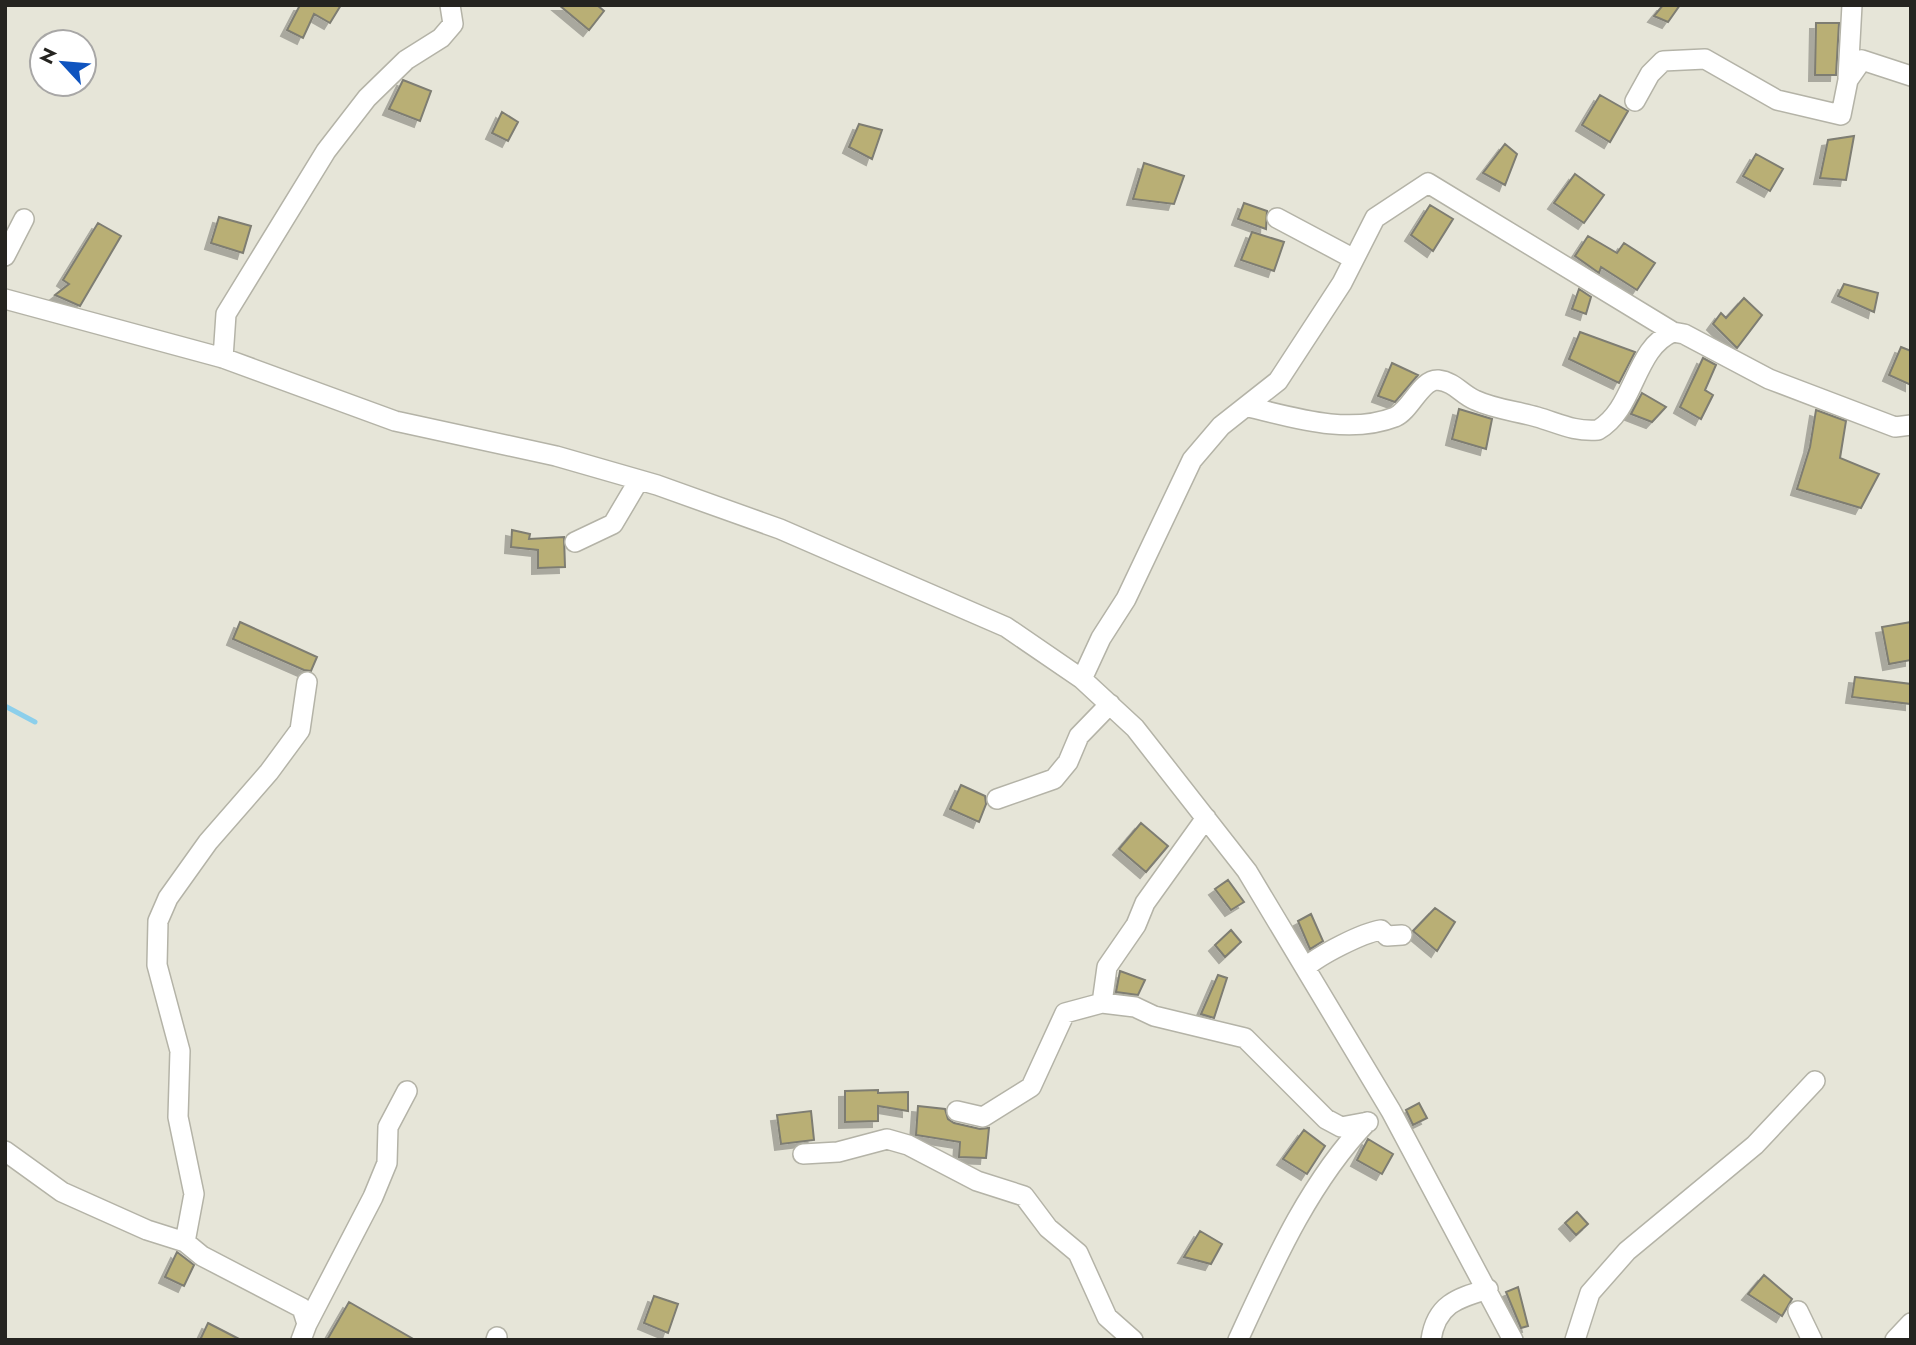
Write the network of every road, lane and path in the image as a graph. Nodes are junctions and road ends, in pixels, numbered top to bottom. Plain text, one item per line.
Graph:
1 (450, 5) edge
2 (1852, 5) edge
3 (1911, 76) edge
4 (1848, 80) junction
5 (1635, 101) dead end
6 (1277, 218) dead end
7 (24, 219) dead end
8 (5, 256) edge
9 (1354, 259) junction
10 (5, 299) edge
11 (1673, 332) junction
12 (223, 358) junction
13 (1249, 407) junction
14 (1911, 425) edge
15 (639, 480) junction
16 (575, 542) dead end
17 (1082, 679) junction
18 (307, 681) dead end
19 (1110, 704) junction
20 (997, 799) dead end
21 (1206, 818) junction
22 (1402, 935) dead end
23 (1306, 968) junction
24 (1102, 1003) junction
25 (1815, 1081) dead end
26 (407, 1091) dead end
27 (957, 1111) dead end
28 (1391, 1111) junction
29 (1368, 1122) junction
30 (5, 1151) edge
31 (803, 1154) dead end
32 (186, 1242) junction
33 (1488, 1289) junction
34 (1798, 1311) dead end
35 (1911, 1323) edge
36 (304, 1332) edge
37 (1133, 1340) edge
38 (1238, 1340) edge
39 (1431, 1340) edge
40 (1513, 1340) edge
41 (1575, 1340) edge
42 (1812, 1340) edge
43 (1895, 1340) edge

1 - 12 street
2 - 4 street
3 - 4 street
4 - 5 street
6 - 9 street
7 - 8 street
9 - 11 street
9 - 13 street
10 - 12 street
11 - 13 street
11 - 14 street
12 - 15 street
13 - 17 street
15 - 16 street
15 - 17 street
17 - 19 street
18 - 32 street
19 - 20 street
19 - 21 street
21 - 23 street
21 - 24 street
22 - 23 street
23 - 28 street
24 - 27 street
24 - 29 street
25 - 41 street
26 - 36 street
28 - 29 street
28 - 33 street
29 - 38 street
30 - 32 street
31 - 37 street
32 - 36 street
33 - 39 street
33 - 40 street
34 - 42 street
35 - 43 street

